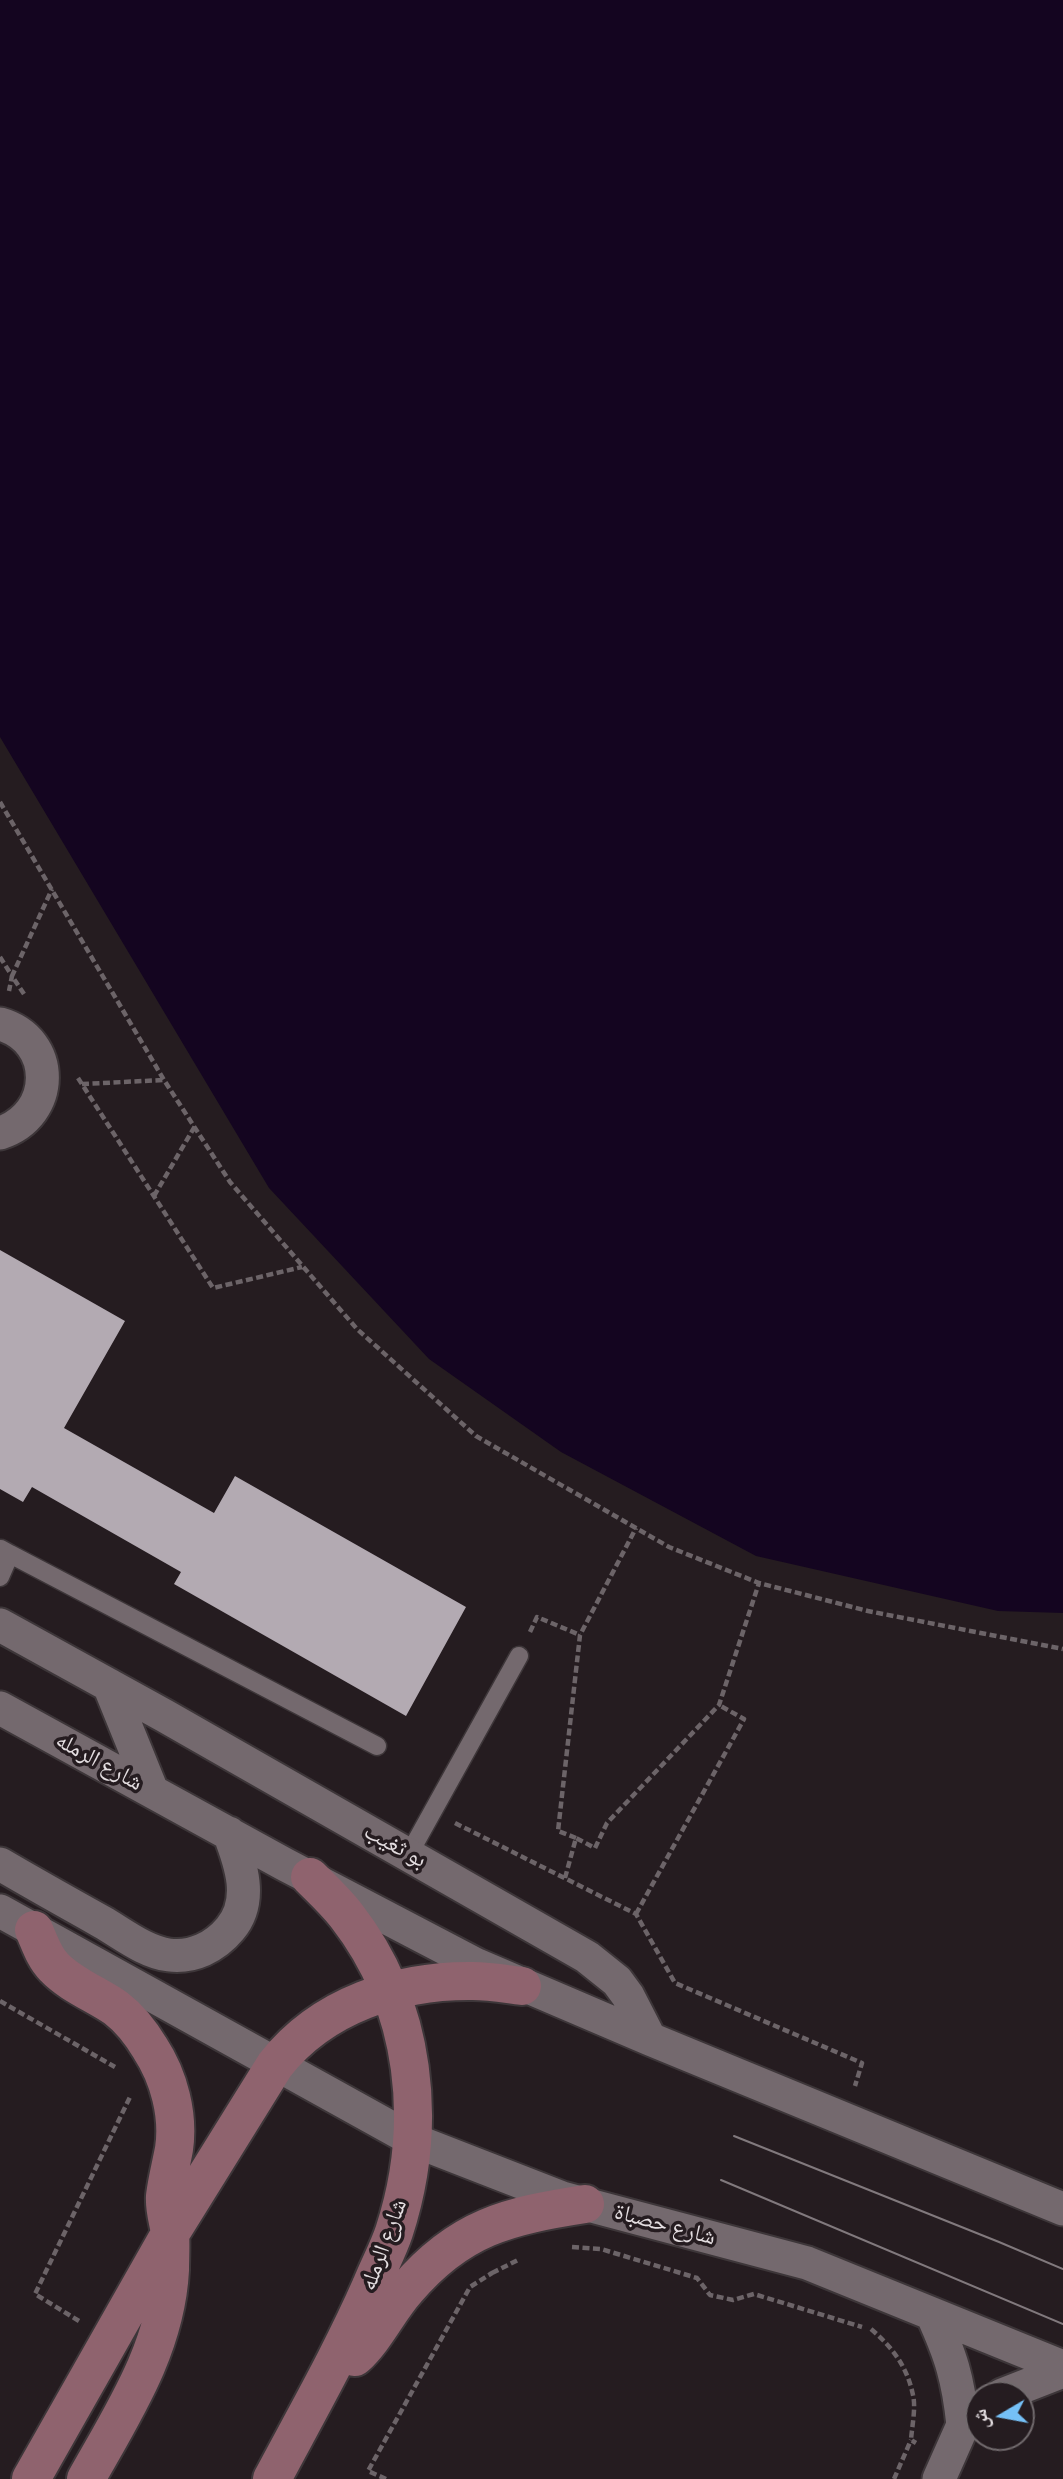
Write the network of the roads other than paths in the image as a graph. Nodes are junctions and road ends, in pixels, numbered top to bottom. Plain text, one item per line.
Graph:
1 (0, 1024) edge
2 (0, 1133) edge
3 (5, 1551) edge
4 (0, 1577) edge
5 (0, 1625) edge
6 (519, 1656) road end
7 (109, 1685) junction
8 (0, 1708) edge
9 (377, 1746) dead end
10 (152, 1791) junction
11 (229, 1833) junction
12 (409, 1854) junction
13 (0, 1864) edge
14 (310, 1877) junction
15 (0, 1911) edge
16 (34, 1930) junction
17 (522, 1986) junction
18 (390, 1992) junction
19 (650, 2039) junction
20 (275, 2065) junction
21 (414, 2140) junction
22 (585, 2204) junction
23 (1063, 2209) edge
24 (170, 2234) junction
25 (932, 2314) junction
26 (1063, 2369) edge
27 (1035, 2381) edge
28 (323, 2383) junction
29 (965, 2402) edge
30 (965, 2429) edge
31 (944, 2469) edge
32 (31, 2479) edge
33 (86, 2479) edge
34 (272, 2479) edge

1 - 2 street
3 - 4 lane
3 - 9 lane
5 - 7 street, بو ثغيب
6 - 12 lane
7 - 10 street
7 - 12 street, بو ثغيب
8 - 10 street, شارع الرمله
10 - 11 street, شارع الرمله
11 - 13 street
11 - 14 street, شارع الرمله
12 - 19 street, بو ثغيب
14 - 17 street, شارع الرمله
14 - 18 main road, شارع الرمله
15 - 16 street
16 - 20 street
16 - 24 main road
17 - 18 main road
17 - 19 street
18 - 20 main road
18 - 21 main road, شارع الرمله
19 - 23 street
20 - 21 street, شارع حصباة
20 - 24 main road
21 - 22 street, شارع حصباة
21 - 28 main road, شارع الرمله
22 - 25 street, شارع حصباة
22 - 28 main road
24 - 32 main road
24 - 33 main road
25 - 26 street, شارع حصباة
25 - 29 street
26 - 27 street
28 - 34 main road, شارع الرمله
30 - 31 street

